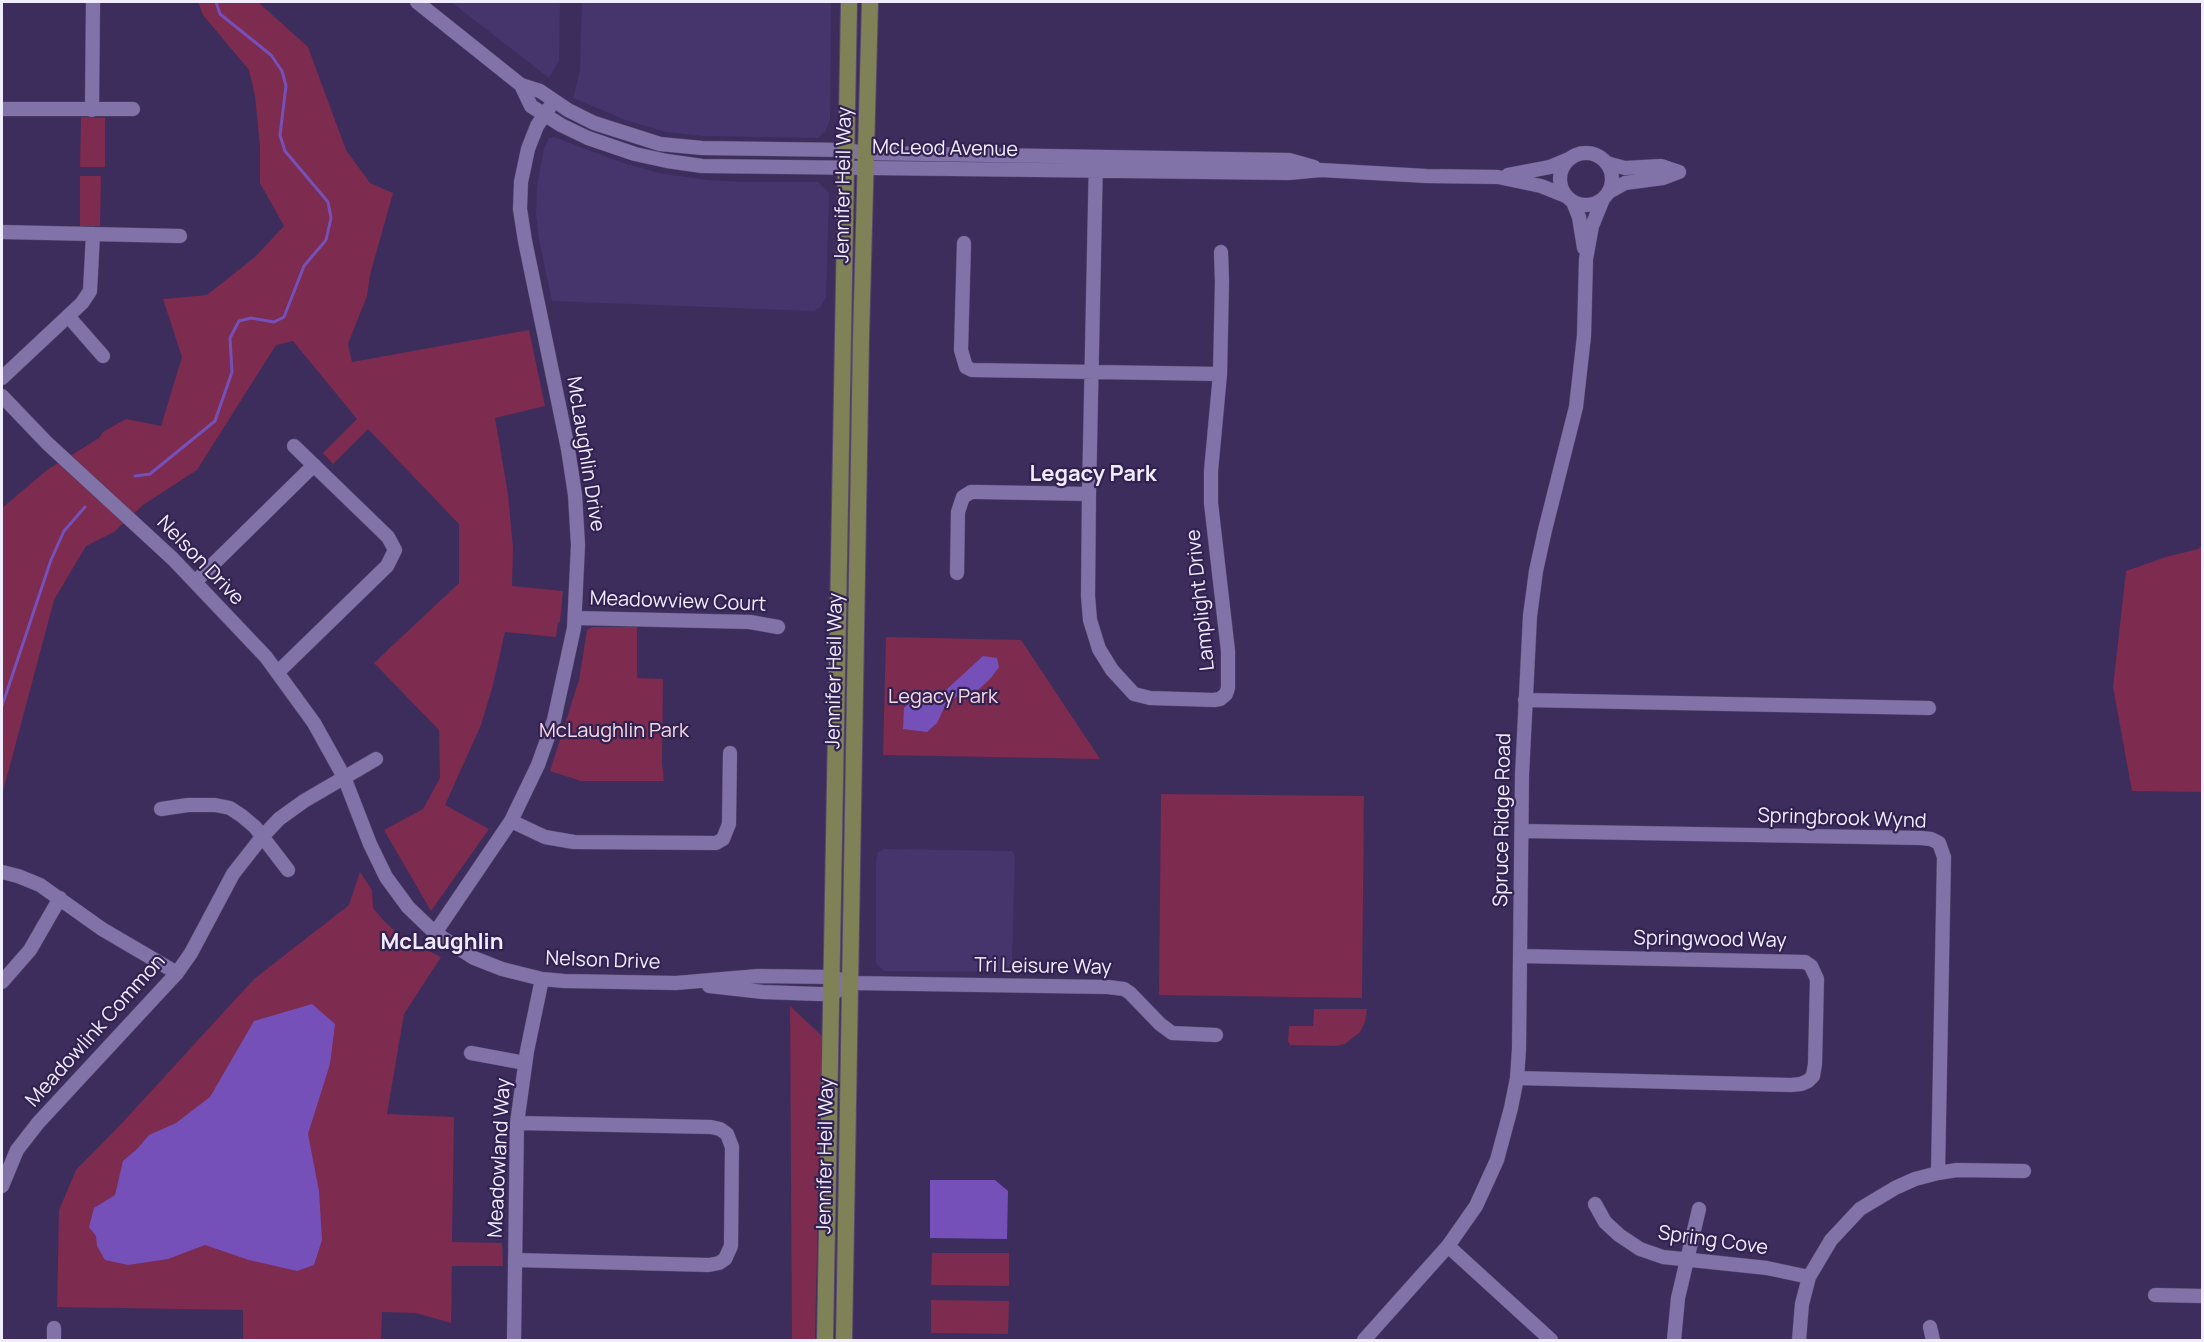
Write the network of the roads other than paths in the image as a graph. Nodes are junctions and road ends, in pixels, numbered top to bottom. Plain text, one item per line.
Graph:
1 (93, 2) edge
2 (417, 2) edge
3 (849, 2) edge
4 (870, 2) edge
5 (521, 85) junction
6 (553, 101) junction
7 (2, 109) edge
8 (133, 109) dead end
9 (92, 110) junction
10 (544, 114) junction
11 (846, 150) junction
12 (1569, 159) junction
13 (865, 160) junction
14 (1606, 163) junction
15 (1096, 164) junction
16 (846, 169) junction
17 (1498, 177) junction
18 (1606, 196) junction
19 (1569, 199) junction
20 (2, 232) edge
21 (93, 234) junction
22 (180, 236) dead end
23 (964, 243) dead end
24 (1221, 252) dead end
25 (1586, 259) junction
26 (68, 316) junction
27 (103, 356) dead end
28 (1091, 373) junction
29 (1220, 374) junction
30 (2, 378) edge
31 (2, 396) edge
32 (294, 446) dead end
33 (314, 465) junction
34 (1089, 494) junction
35 (957, 573) dead end
36 (195, 582) junction
37 (576, 618) junction
38 (778, 627) dead end
39 (278, 672) junction
40 (1525, 700) junction
41 (1929, 708) dead end
42 (730, 753) dead end
43 (376, 759) dead end
44 (344, 777) junction
45 (161, 809) dead end
46 (511, 821) junction
47 (1521, 831) junction
48 (262, 837) junction
49 (288, 870) dead end
50 (2, 873) edge
51 (60, 898) junction
52 (435, 933) junction
53 (1520, 956) junction
54 (177, 973) junction
55 (832, 977) junction
56 (542, 979) junction
57 (2, 982) edge
58 (676, 983) junction
59 (851, 983) junction
60 (832, 994) junction
61 (1216, 1035) dead end
62 (471, 1053) dead end
63 (525, 1064) junction
64 (1517, 1078) junction
65 (518, 1123) junction
66 (2024, 1171) dead end
67 (1938, 1173) junction
68 (2, 1186) edge
69 (1595, 1204) dead end
70 (1699, 1209) dead end
71 (1448, 1246) junction
72 (515, 1260) junction
73 (1686, 1261) junction
74 (1809, 1277) junction
75 (2155, 1295) dead end
76 (2202, 1296) edge
77 (1930, 1327) dead end
78 (1367, 1340) edge
79 (514, 1341) edge
80 (825, 1341) edge
81 (844, 1341) edge
82 (1551, 1341) edge
83 (1674, 1341) edge
84 (1799, 1341) edge
85 (1933, 1341) edge

1 - 9 street
2 - 5 street, McLeod Avenue
3 - 11 main road, Jennifer Heil Way
4 - 13 main road, Jennifer Heil Way
5 - 6 street, McLeod Avenue
5 - 10 street, McLeod Avenue
6 - 10 street, McLaughlin Drive
6 - 11 street, McLeod Avenue
7 - 9 street
8 - 9 street
10 - 16 street, McLeod Avenue
10 - 37 street, McLaughlin Drive
11 - 13 street, McLeod Avenue
11 - 16 main road, Jennifer Heil Way
12 - 14 street
12 - 17 street, McLeod Avenue
12 - 19 street
13 - 15 street, McLeod Avenue
13 - 16 street, McLeod Avenue
13 - 59 main road, Jennifer Heil Way
14 - 18 street
14 - 18 street
15 - 17 street, McLeod Avenue
15 - 28 street, Lamplight Drive
16 - 55 main road, Jennifer Heil Way
17 - 19 street, McLeod Avenue
18 - 19 street
18 - 25 street, Spruce Ridge Road
19 - 25 street, Spruce Ridge Road
20 - 21 street
21 - 22 street
21 - 26 street
23 - 28 street
24 - 29 street, Lamplight Drive
25 - 40 street, Spruce Ridge Road
26 - 27 street
26 - 30 street
28 - 29 street
28 - 34 street, Lamplight Drive
29 - 34 street, Lamplight Drive
31 - 36 street, Nelson Drive
32 - 33 street
33 - 36 street
33 - 39 street
34 - 35 street
36 - 39 street, Nelson Drive
37 - 38 street, Meadowview Court
37 - 46 street, McLaughlin Drive
39 - 44 street, Nelson Drive
40 - 41 street
40 - 47 street, Spruce Ridge Road
42 - 46 street
43 - 44 street
44 - 48 street, Meadowlink Common
44 - 52 street, Nelson Drive
45 - 48 street
46 - 52 street, McLaughlin Drive
47 - 53 street, Spruce Ridge Road
47 - 67 street, Springbrook Wynd
48 - 49 street
48 - 54 street, Meadowlink Common
50 - 51 street
51 - 54 street
51 - 57 street
52 - 56 street, Nelson Drive
53 - 64 street, Spruce Ridge Road
53 - 64 street, Springwood Way
54 - 68 street, Meadowlink Common
55 - 58 street, Nelson Drive
55 - 59 street, Nelson Drive
55 - 60 main road, Jennifer Heil Way
56 - 58 street, Nelson Drive
56 - 63 street, Meadowland Way
58 - 60 street, Nelson Drive
59 - 60 street
59 - 61 street, Tri Leisure Way
59 - 81 main road, Jennifer Heil Way
60 - 80 main road, Jennifer Heil Way
62 - 63 street
63 - 65 street, Meadowland Way
64 - 71 street, Spruce Ridge Road
65 - 72 street, Meadowland Way
65 - 72 street
66 - 67 street
67 - 74 street
69 - 73 street, Spring Cove
70 - 73 street
71 - 78 street, Spruce Ridge Road
71 - 82 street
72 - 79 street, Meadowland Way
73 - 74 street, Spring Cove
73 - 83 street
74 - 84 street
75 - 76 street
77 - 85 street

